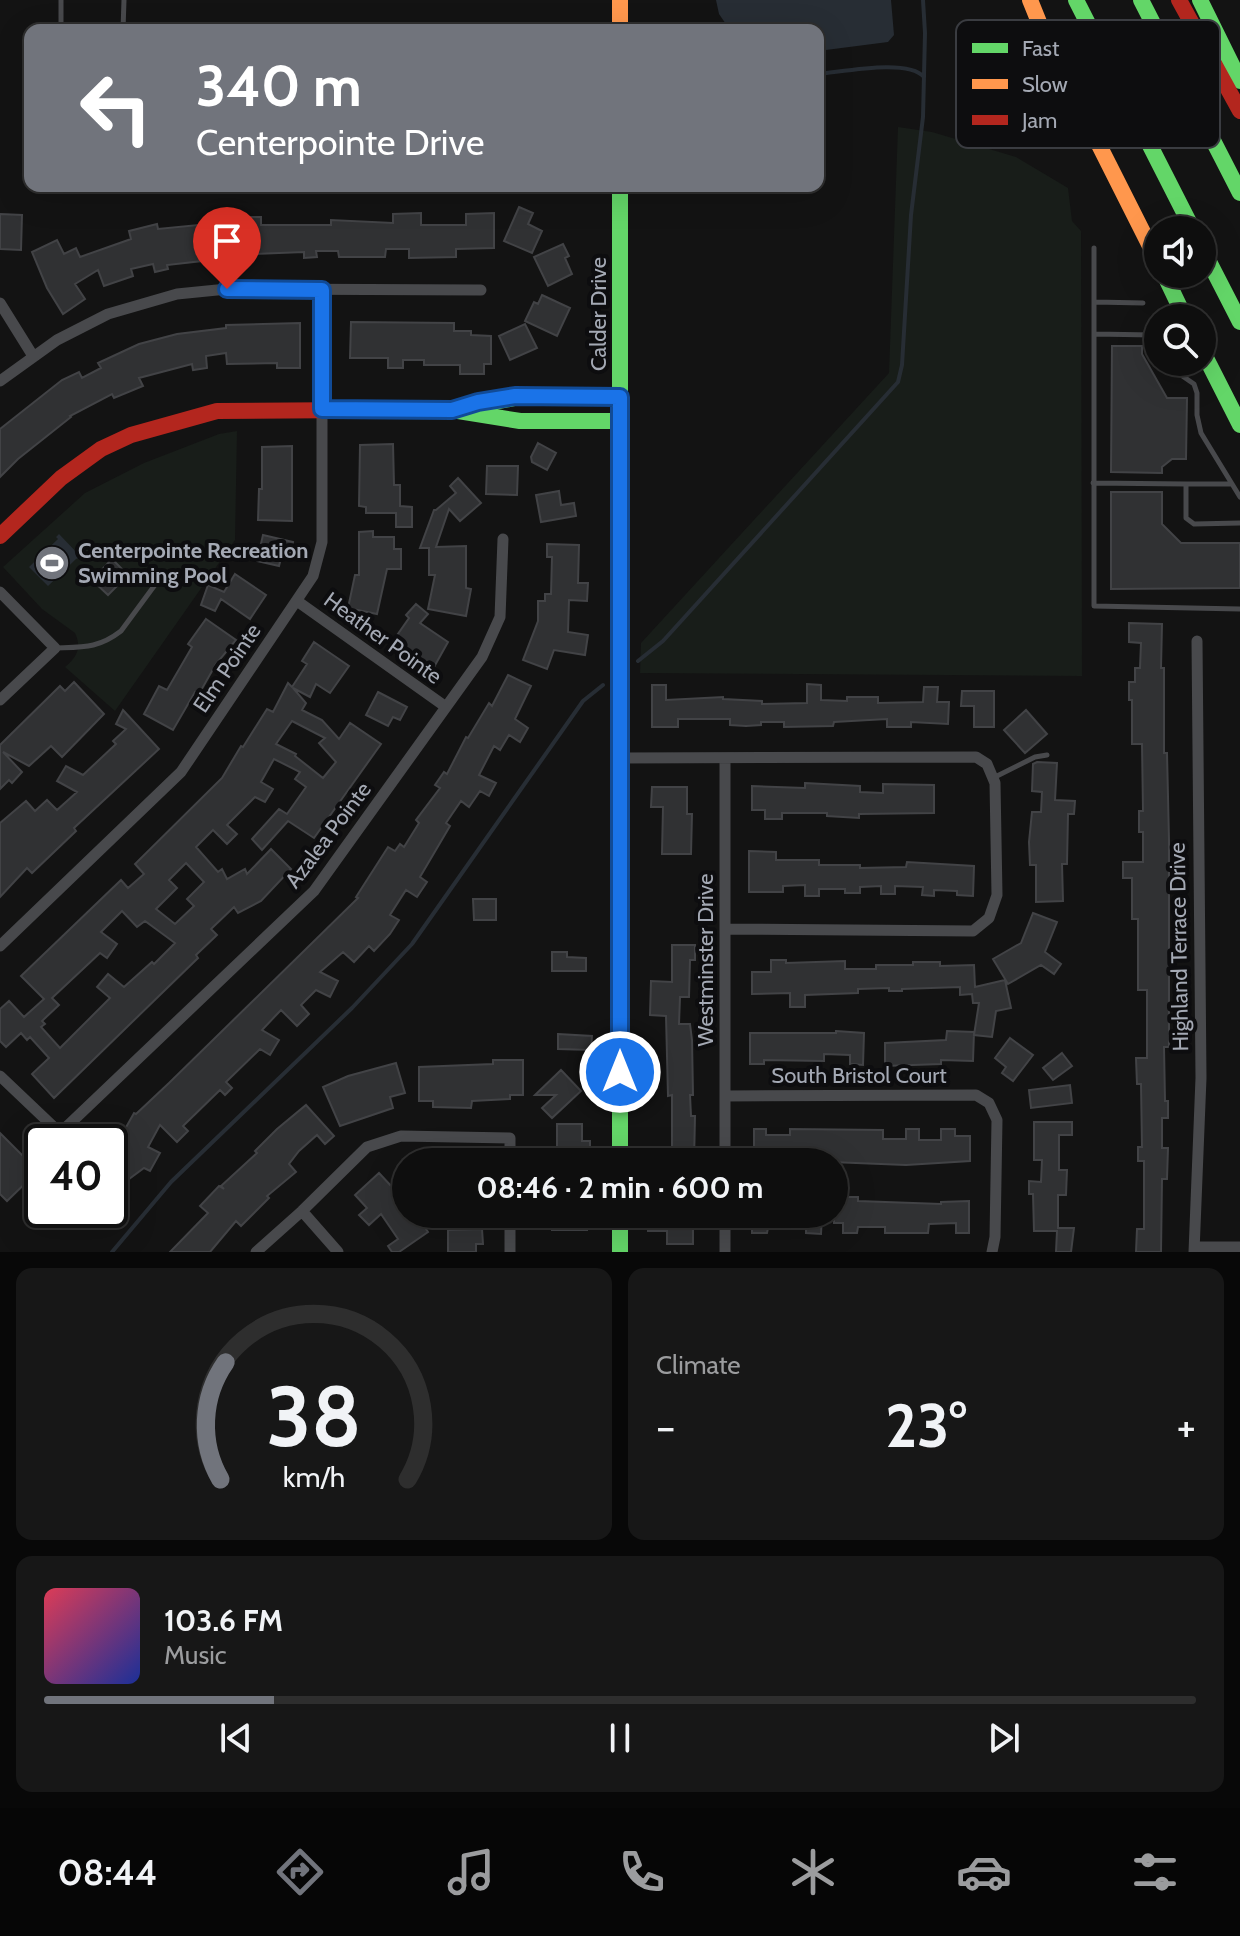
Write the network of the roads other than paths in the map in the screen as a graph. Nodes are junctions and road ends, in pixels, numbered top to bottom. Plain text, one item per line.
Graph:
1 (61, 0) edge
2 (124, 0) edge
3 (620, 0) edge
4 (1030, 0) edge
5 (1076, 0) edge
6 (1141, 0) edge
7 (1179, 0) edge
8 (1200, 0) edge
9 (1038, 20) edge
10 (1086, 20) edge
11 (1151, 20) edge
12 (1190, 20) edge
13 (1210, 20) edge
14 (61, 24) edge
15 (123, 24) edge
16 (620, 24) edge
17 (1220, 40) edge
18 (1220, 75) edge
19 (1240, 81) edge
20 (1240, 111) edge
21 (1101, 148) edge
22 (1151, 148) edge
23 (1217, 148) edge
24 (620, 192) edge
25 (1240, 193) edge
26 (1186, 216) edge
27 (1144, 234) edge
28 (1094, 248) dead end
29 (1216, 275) edge
30 (322, 290) junction
31 (481, 290) dead end
32 (1095, 302) junction
33 (0, 303) edge
34 (1143, 303) dead end
35 (1240, 322) edge
36 (1095, 334) junction
37 (1144, 334) edge
38 (33, 356) junction
39 (1182, 376) edge
40 (1215, 376) edge
41 (0, 381) edge
42 (620, 397) junction
43 (322, 409) junction
44 (452, 410) junction
45 (620, 421) junction
46 (1240, 425) edge
47 (1093, 483) junction
48 (1186, 484) junction
49 (1231, 484) junction
50 (1240, 497) edge
51 (1240, 523) edge
52 (0, 536) edge
53 (503, 539) dead end
54 (163, 574) dead end
55 (0, 592) edge
56 (297, 601) junction
57 (1240, 609) edge
58 (1197, 641) dead end
59 (55, 648) junction
60 (0, 700) edge
61 (446, 707) junction
62 (1047, 755) dead end
63 (620, 758) junction
64 (725, 758) junction
65 (994, 780) junction
66 (725, 929) junction
67 (0, 946) edge
68 (0, 1076) edge
69 (725, 1096) junction
70 (510, 1148) edge
71 (620, 1148) edge
72 (725, 1148) edge
73 (302, 1211) junction
74 (510, 1228) edge
75 (620, 1228) edge
76 (725, 1228) edge
77 (1240, 1247) edge
78 (1194, 1250) edge
79 (256, 1252) edge
80 (338, 1252) edge
81 (510, 1252) edge
82 (620, 1252) edge
83 (725, 1252) edge
84 (992, 1252) edge

1 - 14 lane
2 - 15 lane
3 - 16 main road
4 - 9 main road
5 - 10 main road
6 - 11 main road
7 - 12 main road
8 - 13 main road
17 - 19 main road
18 - 20 main road
21 - 27 main road
22 - 26 main road
23 - 25 main road
24 - 42 main road, Calder Drive
28 - 32 lane
29 - 35 main road
30 - 31 street
30 - 38 street
30 - 43 street, Elm Pointe
32 - 34 lane
32 - 36 lane
33 - 38 street
36 - 37 lane
36 - 47 lane
38 - 41 street
39 - 49 lane
40 - 46 main road
42 - 44 main road
42 - 45 main road, Calder Drive
43 - 44 main road
43 - 52 main road
43 - 56 street, Elm Pointe
44 - 45 main road
45 - 63 main road, Calder Drive
47 - 48 lane
47 - 57 lane
48 - 49 lane
48 - 51 lane
49 - 50 lane
53 - 61 street, Azalea Pointe
54 - 59 lane
55 - 59 street
56 - 61 street, Heather Pointe
56 - 67 street, Elm Pointe
58 - 78 street, Highland Terrace Drive
59 - 60 street
61 - 68 street, Azalea Pointe
62 - 65 lane
63 - 64 street
63 - 71 main road, Calder Drive
64 - 65 street
64 - 66 street, Westminster Drive
65 - 66 street
66 - 69 street, Westminster Drive
69 - 72 street, Westminster Drive
69 - 84 street, South Bristol Court
70 - 73 street
73 - 79 street
73 - 80 street
74 - 81 street
75 - 82 main road
76 - 83 street
77 - 78 street

